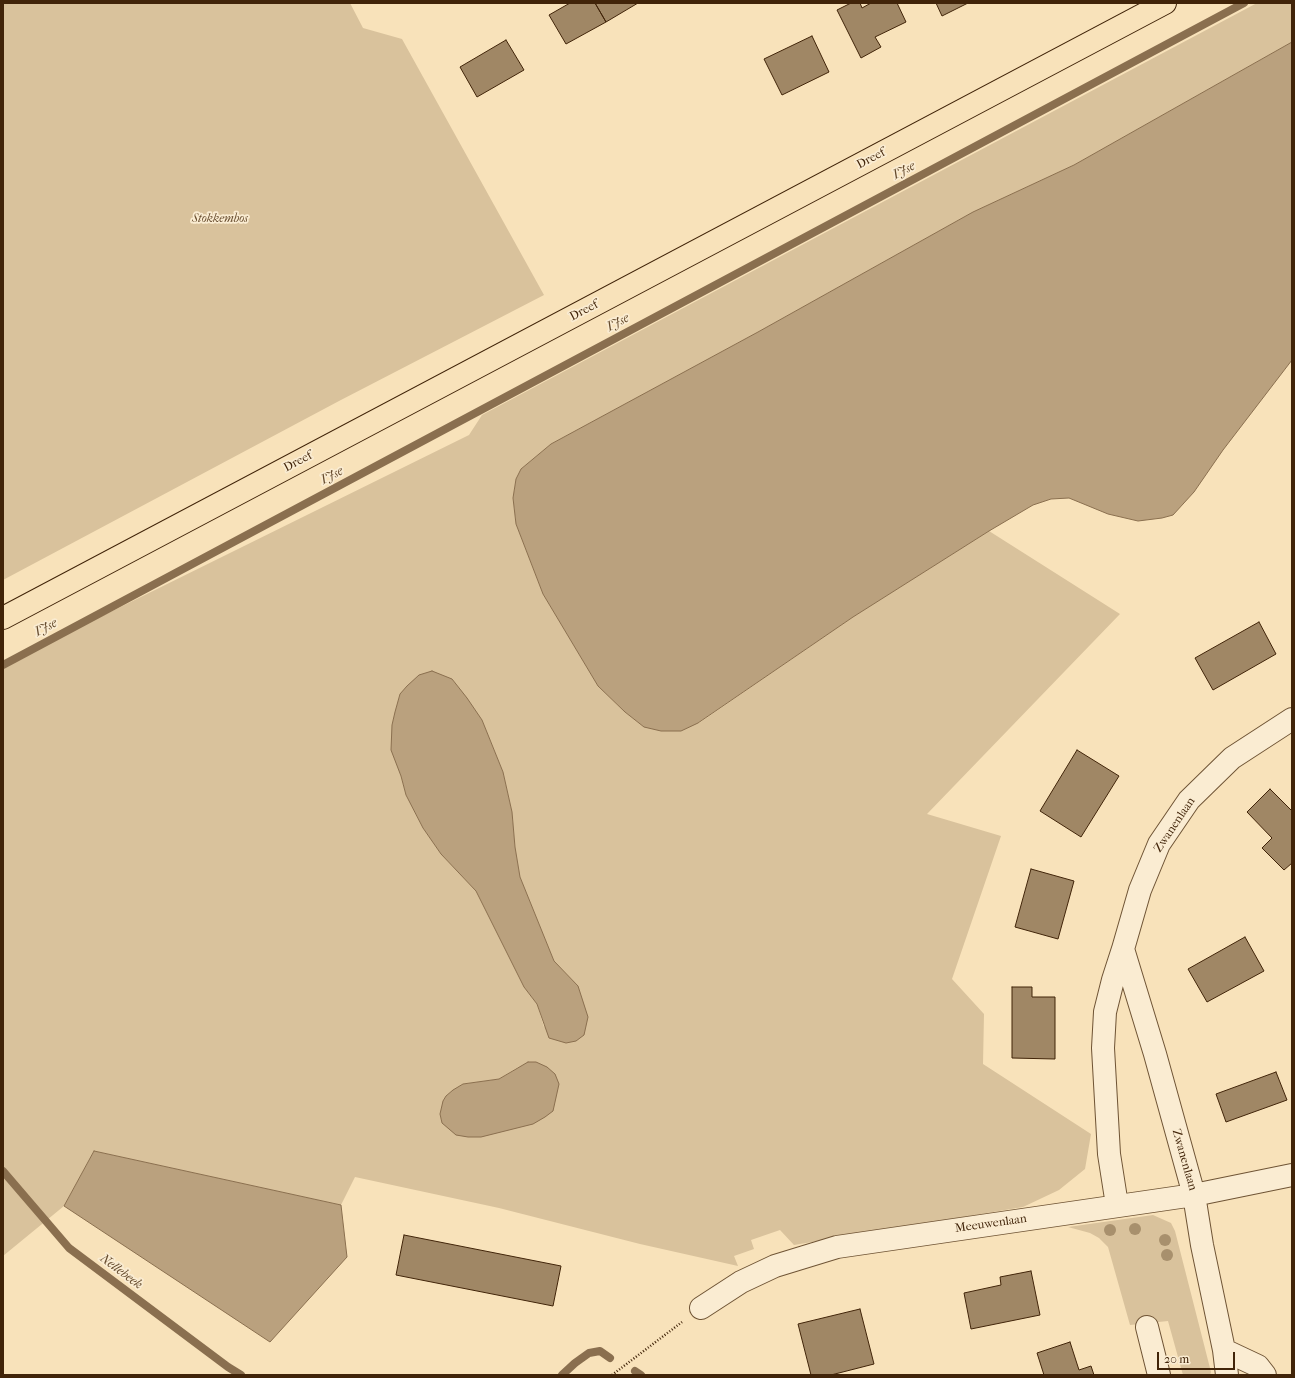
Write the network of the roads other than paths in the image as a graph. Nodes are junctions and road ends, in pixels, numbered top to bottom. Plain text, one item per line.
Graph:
1 (1165, 3) edge
2 (3, 618) edge
3 (1292, 719) edge
4 (1123, 950) junction
5 (1292, 1175) edge
6 (1194, 1195) junction
7 (1117, 1205) junction
8 (701, 1308) road end
9 (1147, 1327) dead end
10 (1224, 1350) junction
11 (1159, 1375) edge
12 (1227, 1375) edge
13 (1265, 1375) edge

1 - 2 main road, Dreef
3 - 4 street, Zwanenlaan
4 - 6 street, Zwanenlaan
4 - 7 street, Zwanenlaan
5 - 6 street, Meeuwenlaan
6 - 7 street, Meeuwenlaan
6 - 10 street, Zwanenlaan
7 - 8 street, Meeuwenlaan
9 - 11 street
10 - 12 street, Zwanenlaan
10 - 13 street

